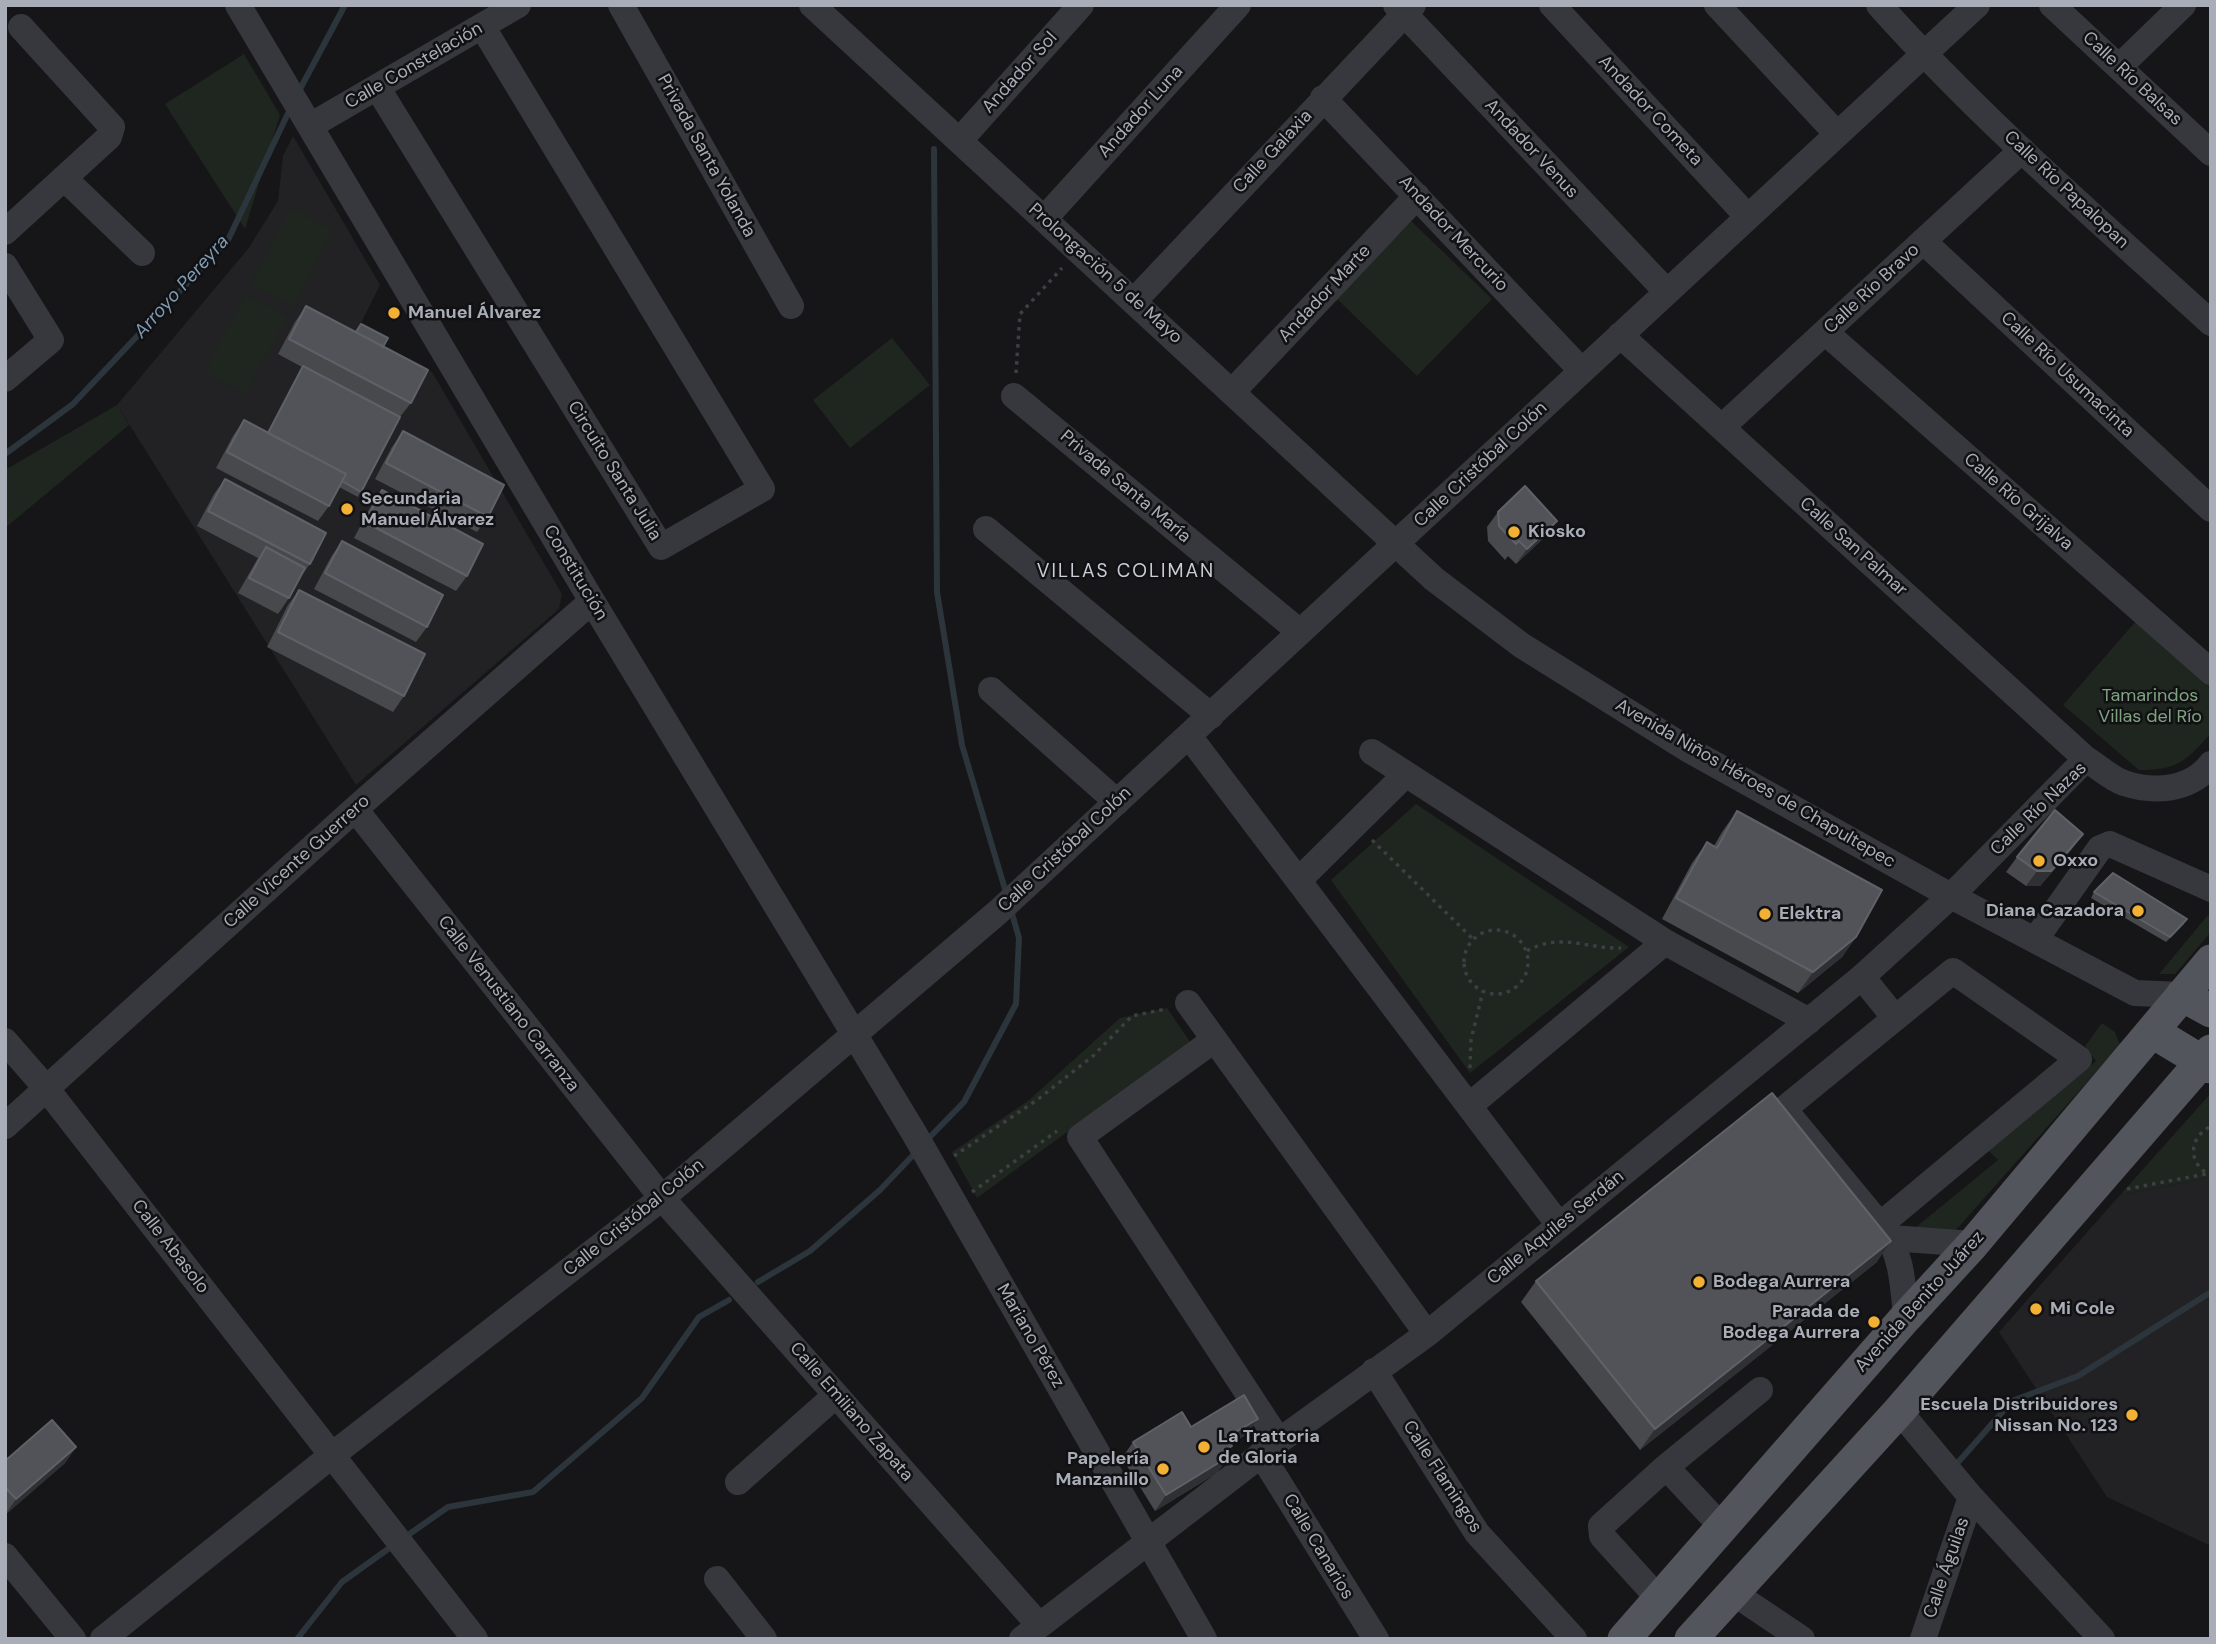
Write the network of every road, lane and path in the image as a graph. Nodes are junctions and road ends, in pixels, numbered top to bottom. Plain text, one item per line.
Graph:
1 (238, 5) edge
2 (518, 5) edge
3 (621, 5) edge
4 (813, 5) edge
5 (1081, 5) edge
6 (1238, 5) edge
7 (1552, 5) edge
8 (1717, 5) edge
9 (1879, 5) edge
10 (1977, 5) edge
11 (2052, 5) edge
12 (2183, 5) edge
13 (1404, 8) edge
14 (482, 26) junction
15 (21, 27) dead end
16 (1923, 54) junction
17 (2119, 67) junction
18 (377, 87) junction
19 (1323, 97) junction
20 (306, 118) junction
21 (1838, 134) junction
22 (960, 141) junction
23 (2022, 150) junction
24 (2211, 153) edge
25 (64, 177) junction
26 (1417, 196) junction
27 (1748, 217) junction
28 (1044, 219) junction
29 (5, 232) edge
30 (1923, 241) junction
31 (1079, 250) junction
32 (142, 253) dead end
33 (5, 266) edge
34 (1667, 292) junction
35 (1135, 300) junction
36 (791, 306) dead end
37 (2211, 323) edge
38 (1825, 332) junction
39 (1620, 335) junction
40 (1582, 371) junction
41 (5, 379) edge
42 (1233, 391) junction
43 (1014, 396) joint
44 (1722, 428) junction
45 (2211, 509) edge
46 (986, 529) dead end
47 (1396, 544) junction
48 (592, 601) junction
49 (1300, 632) junction
50 (2211, 672) edge
51 (991, 690) dead end
52 (1210, 716) junction
53 (1189, 736) junction
54 (1372, 752) dead end
55 (2086, 759) junction
56 (2211, 764) edge
57 (1406, 774) junction
58 (1117, 802) junction
59 (355, 809) junction
60 (1356, 823) junction
61 (1298, 880) junction
62 (2211, 889) edge
63 (1951, 896) junction
64 (1473, 939) junction
65 (2035, 940) junction
66 (1665, 942) junction
67 (1526, 952) junction
68 (2211, 961) edge
69 (1862, 977) junction
70 (1483, 991) junction
71 (2135, 993) junction
72 (2182, 995) junction
73 (1188, 1003) joint
74 (2211, 1011) edge
75 (1895, 1018) junction
76 (1809, 1021) junction
77 (2153, 1032) junction
78 (852, 1034) junction
79 (1214, 1040) junction
80 (5, 1041) edge
81 (2208, 1060) edge
82 (46, 1088) junction
83 (1469, 1106) junction
84 (5, 1126) edge
85 (2211, 1126) edge
86 (1080, 1137) junction
87 (932, 1167) junction
88 (2209, 1173) edge
89 (2114, 1192) dead end
90 (662, 1198) junction
91 (954, 1205) junction
92 (1559, 1225) junction
93 (1885, 1232) junction
94 (1973, 1244) junction
95 (1906, 1317) junction
96 (1427, 1334) junction
97 (1374, 1371) junction
98 (1760, 1390) dead end
99 (835, 1395) junction
100 (1899, 1411) junction
101 (1270, 1447) junction
102 (331, 1456) junction
103 (1666, 1467) junction
104 (738, 1482) dead end
105 (1971, 1497) junction
106 (1722, 1527) junction
107 (1149, 1544) junction
108 (5, 1556) edge
109 (718, 1579) dead end
110 (1732, 1591) junction
111 (1659, 1599) junction
112 (1031, 1632) edge
113 (2089, 1634) edge
114 (73, 1639) edge
115 (103, 1639) edge
116 (475, 1639) edge
117 (764, 1639) edge
118 (1204, 1639) edge
119 (1376, 1639) edge
120 (1574, 1639) edge
121 (1624, 1639) edge
122 (1691, 1639) edge
123 (1802, 1639) edge
124 (1923, 1639) edge

1 - 20 street, Constitución
2 - 14 street, Calle Constelación
3 - 36 street, Privada Santa Yolanda
4 - 22 street, Prolongación 5 de Mayo
5 - 22 street, Andador Sol
6 - 28 street, Andador Luna
7 - 27 street, Andador Cometa
8 - 21 street
9 - 16 street, Calle Río Papalopan
10 - 16 street, Calle Cristóbal Colón
11 - 17 street, Calle Río Balsas
12 - 17 street
13 - 19 street, Calle Galaxia
13 - 34 street, Andador Venus
14 - 18 street, Calle Constelación
14 - 18 street, Circuito Santa Julia
15 - 25 street
16 - 21 street, Calle Cristóbal Colón
16 - 23 street, Calle Río Papalopan
17 - 24 street, Calle Río Balsas
18 - 20 street, Calle Constelación
19 - 26 street, Andador Mercurio
19 - 35 street, Calle Galaxia
20 - 48 street, Constitución
21 - 27 street, Calle Cristóbal Colón
22 - 28 street, Prolongación 5 de Mayo
23 - 30 street, Calle Río Bravo
23 - 37 street, Calle Río Papalopan
25 - 29 street
25 - 32 street
26 - 40 street, Andador Mercurio
26 - 42 street, Andador Marte
27 - 34 street, Calle Cristóbal Colón
28 - 31 street, Prolongación 5 de Mayo
30 - 38 street, Calle Río Bravo
30 - 45 street, Calle Río Usumacinta
31 - 35 street, Prolongación 5 de Mayo
31 - 43 path
33 - 41 street
34 - 39 street, Calle Cristóbal Colón
35 - 42 street, Prolongación 5 de Mayo
38 - 44 street, Calle Río Bravo
38 - 50 street, Calle Río Grijalva
39 - 40 street, Calle Cristóbal Colón
39 - 44 street, Calle San Palmar
40 - 47 street, Calle Cristóbal Colón
42 - 47 street, Prolongación 5 de Mayo
43 - 49 street, Privada Santa María
44 - 55 street, Calle San Palmar
46 - 52 street
47 - 49 street, Calle Cristóbal Colón
47 - 63 street, Avenida Niños Héroes de Chapultepec
48 - 59 street, Calle Vicente Guerrero
48 - 78 street, Constitución
49 - 52 street, Calle Cristóbal Colón
51 - 58 street
52 - 53 street, Calle Cristóbal Colón
53 - 58 street, Calle Cristóbal Colón
53 - 61 street
54 - 57 street
55 - 56 street, Calle Río Nazas
55 - 63 street, Calle Río Nazas
57 - 60 street
57 - 66 street
58 - 78 street, Calle Cristóbal Colón
59 - 82 street, Calle Vicente Guerrero
59 - 90 street, Calle Venustiano Carranza
60 - 61 street
60 - 64 path
61 - 83 street
62 - 65 street
63 - 65 street, Avenida Niños Héroes de Chapultepec
63 - 69 street, Calle Aquiles Serdán
64 - 67 path
64 - 70 path
65 - 71 street, Avenida Niños Héroes de Chapultepec
66 - 67 path
66 - 76 street
66 - 83 street
67 - 70 path
68 - 72 main road, Avenida Benito Juárez
69 - 75 street
69 - 76 street, Calle Aquiles Serdán
70 - 83 path
71 - 72 street, Avenida Niños Héroes de Chapultepec
71 - 77 street
72 - 74 main road, Avenida Niños Héroes de Chapultepec
72 - 77 main road, Avenida Benito Juárez
73 - 79 street
73 - 87 path
75 - 93 street
75 - 93 street
76 - 92 street, Calle Aquiles Serdán
77 - 81 main road
77 - 94 main road, Avenida Benito Juárez
78 - 87 street, Mariano Pérez
78 - 90 street, Calle Cristóbal Colón
79 - 86 street
79 - 96 street
80 - 82 street, Calle Abasolo
81 - 100 main road
82 - 84 street, Calle Vicente Guerrero
82 - 102 street, Calle Abasolo
83 - 92 street
85 - 88 path
86 - 91 path
86 - 101 street, Calle Canarios
87 - 91 street, Mariano Pérez
88 - 89 path
90 - 99 street, Calle Emiliano Zapata
90 - 102 street, Calle Cristóbal Colón
91 - 107 street, Mariano Pérez
92 - 96 street, Calle Aquiles Serdán
93 - 94 street
93 - 95 street
94 - 95 main road, Avenida Benito Juárez
95 - 106 main road, Avenida Benito Juárez
96 - 97 street, Calle Aquiles Serdán
97 - 101 street, Calle Aquiles Serdán
97 - 120 street, Calle Flamingos
98 - 103 street
99 - 104 street
99 - 112 street, Calle Emiliano Zapata
100 - 105 street
100 - 110 main road
101 - 107 street, Calle Aquiles Serdán
101 - 119 street, Calle Canarios
102 - 115 street, Calle Cristóbal Colón
102 - 116 street, Calle Abasolo
103 - 106 street
103 - 111 street
105 - 113 street
105 - 124 street, Calle Águilas
106 - 111 main road, Avenida Benito Juárez
107 - 112 street, Calle Aquiles Serdán
107 - 118 street, Mariano Pérez
108 - 114 street
109 - 117 street
110 - 122 main road
110 - 123 street
111 - 121 main road, Avenida Benito Juárez

